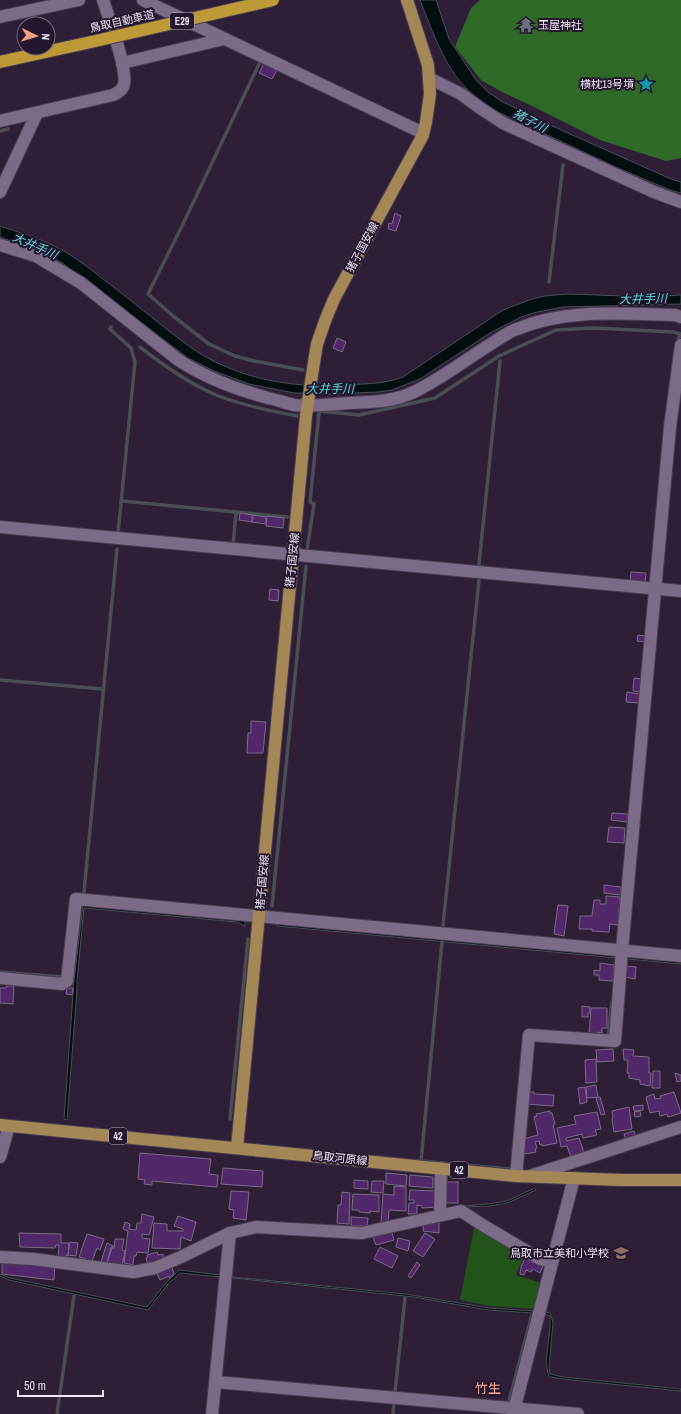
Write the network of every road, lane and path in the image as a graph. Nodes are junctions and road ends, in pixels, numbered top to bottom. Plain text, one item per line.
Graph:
1 (79, 0) edge
2 (103, 0) edge
3 (143, 0) edge
4 (238, 0) edge
5 (273, 0) edge
6 (407, 0) edge
7 (0, 17) edge
8 (89, 38) junction
9 (224, 39) junction
10 (56, 43) edge
11 (16, 51) edge
12 (0, 54) edge
13 (0, 62) edge
14 (122, 63) junction
15 (429, 78) junction
16 (37, 113) junction
17 (0, 121) edge
18 (423, 133) junction
19 (0, 192) edge
20 (681, 202) edge
21 (0, 245) edge
22 (681, 317) edge
23 (681, 345) edge
24 (308, 403) junction
25 (0, 527) edge
26 (292, 555) junction
27 (656, 589) junction
28 (681, 591) edge
29 (259, 917) junction
30 (622, 950) junction
31 (681, 956) edge
32 (0, 978) edge
33 (5, 1125) edge
34 (681, 1127) edge
35 (237, 1148) junction
36 (0, 1157) edge
37 (441, 1168) junction
38 (521, 1177) junction
39 (574, 1178) junction
40 (681, 1180) edge
41 (440, 1215) junction
42 (230, 1233) junction
43 (0, 1257) edge
44 (552, 1262) junction
45 (216, 1382) junction
46 (514, 1411) edge
47 (212, 1414) edge
48 (578, 1414) edge

1 - 7 street
2 - 14 street
3 - 9 street
4 - 8 highway, 鳥取自動車道 / E29
5 - 8 highway, 鳥取自動車道 / E29, bridge
6 - 15 main road, 猪子国安線
8 - 10 highway, 鳥取自動車道 / E29
8 - 13 highway, 鳥取自動車道 / E29
9 - 14 street
9 - 18 street
11 - 12 highway
14 - 16 street
15 - 18 main road, 猪子国安線
15 - 20 street
16 - 17 street
16 - 19 street
18 - 24 main road, 猪子国安線
21 - 24 street
22 - 24 street
23 - 27 street
24 - 26 main road, 猪子国安線
25 - 26 street
26 - 27 street
26 - 29 main road, 猪子国安線
27 - 28 street
27 - 30 street
29 - 30 street
29 - 32 street
29 - 35 main road, 猪子国安線
30 - 31 street
30 - 38 street
33 - 35 main road, 鳥取河原線 / 42
33 - 36 street
34 - 38 street
35 - 37 main road, 鳥取河原線 / 42
37 - 38 main road, 鳥取河原線 / 42
37 - 41 street
38 - 39 main road, 鳥取河原線 / 42
39 - 40 main road, 鳥取河原線 / 42
39 - 44 street
41 - 42 street
41 - 44 street
42 - 43 street
42 - 45 street
44 - 46 street
45 - 46 street
45 - 47 street
46 - 48 street

